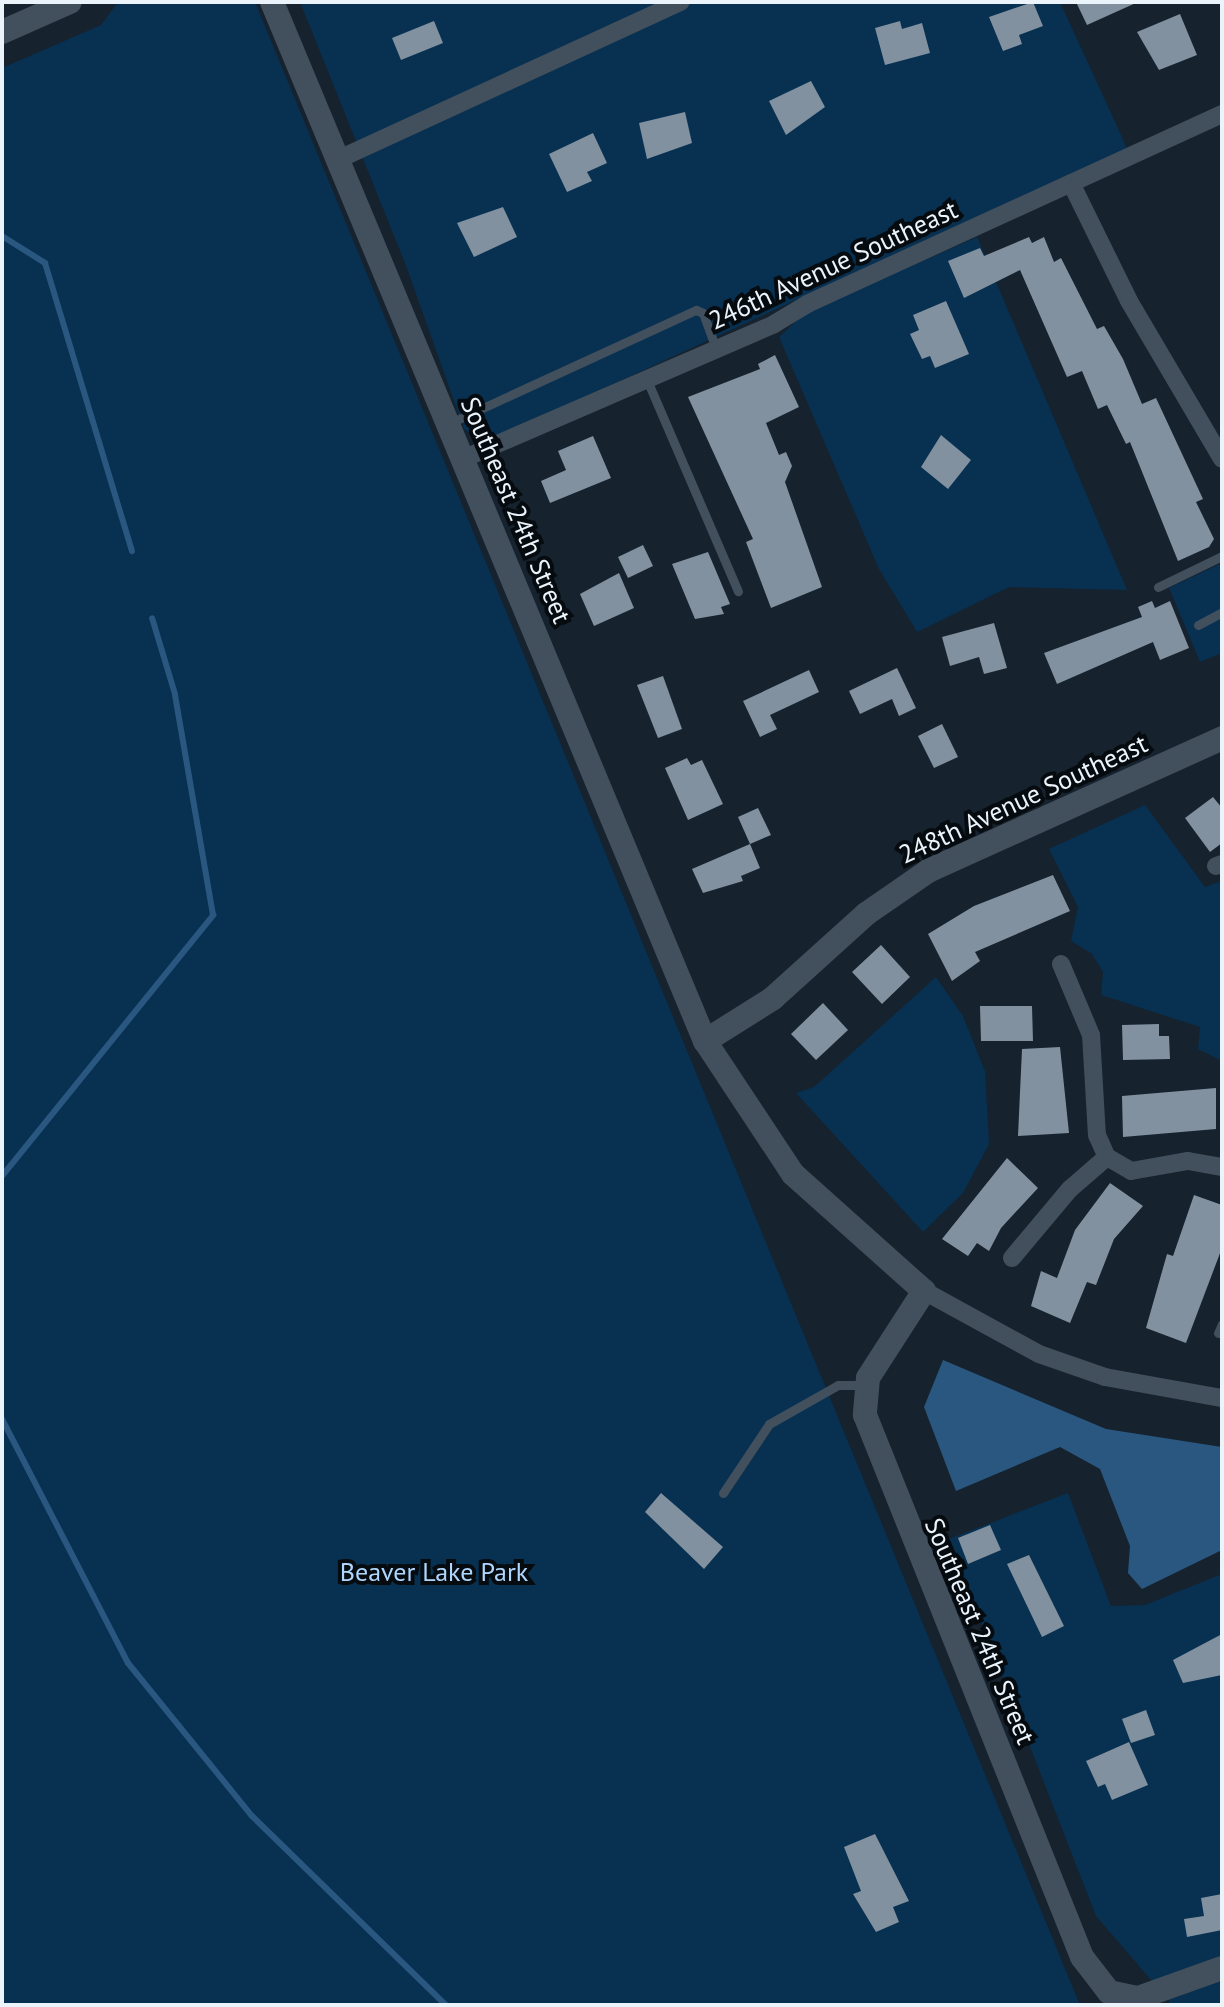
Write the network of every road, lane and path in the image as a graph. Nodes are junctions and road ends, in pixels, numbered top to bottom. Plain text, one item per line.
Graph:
1 (70, 2) edge
2 (272, 2) edge
3 (681, 2) edge
4 (25, 11) edge
5 (2, 32) edge
6 (1222, 114) edge
7 (339, 159) junction
8 (1071, 183) junction
9 (716, 349) junction
10 (647, 380) junction
11 (450, 423) junction
12 (465, 458) junction
13 (1222, 459) edge
14 (1222, 556) edge
15 (1158, 587) dead end
16 (738, 591) dead end
17 (1222, 612) edge
18 (1198, 625) dead end
19 (1222, 738) edge
20 (1061, 964) dead end
21 (705, 1041) junction
22 (1107, 1157) junction
23 (1222, 1167) edge
24 (1012, 1258) dead end
25 (924, 1291) junction
26 (867, 1385) junction
27 (1222, 1398) edge
28 (723, 1493) dead end
29 (1222, 1968) edge

1 - 4 street
2 - 7 street, Southeast 24th Street
3 - 7 street
4 - 5 street
6 - 8 street, 246th Avenue Southeast
7 - 11 street, Southeast 24th Street
8 - 9 street, 246th Avenue Southeast
8 - 13 street
9 - 10 street, 246th Avenue Southeast
9 - 11 lane
10 - 12 street, 246th Avenue Southeast
10 - 16 lane
11 - 12 street, Southeast 24th Street
12 - 21 street, Southeast 24th Street
14 - 15 lane
17 - 18 lane
19 - 21 street, 248th Avenue Southeast
20 - 22 street
21 - 25 street, Southeast 24th Street
22 - 23 street
22 - 24 street
25 - 26 street
25 - 27 street
26 - 28 lane
26 - 29 street, Southeast 24th Street

